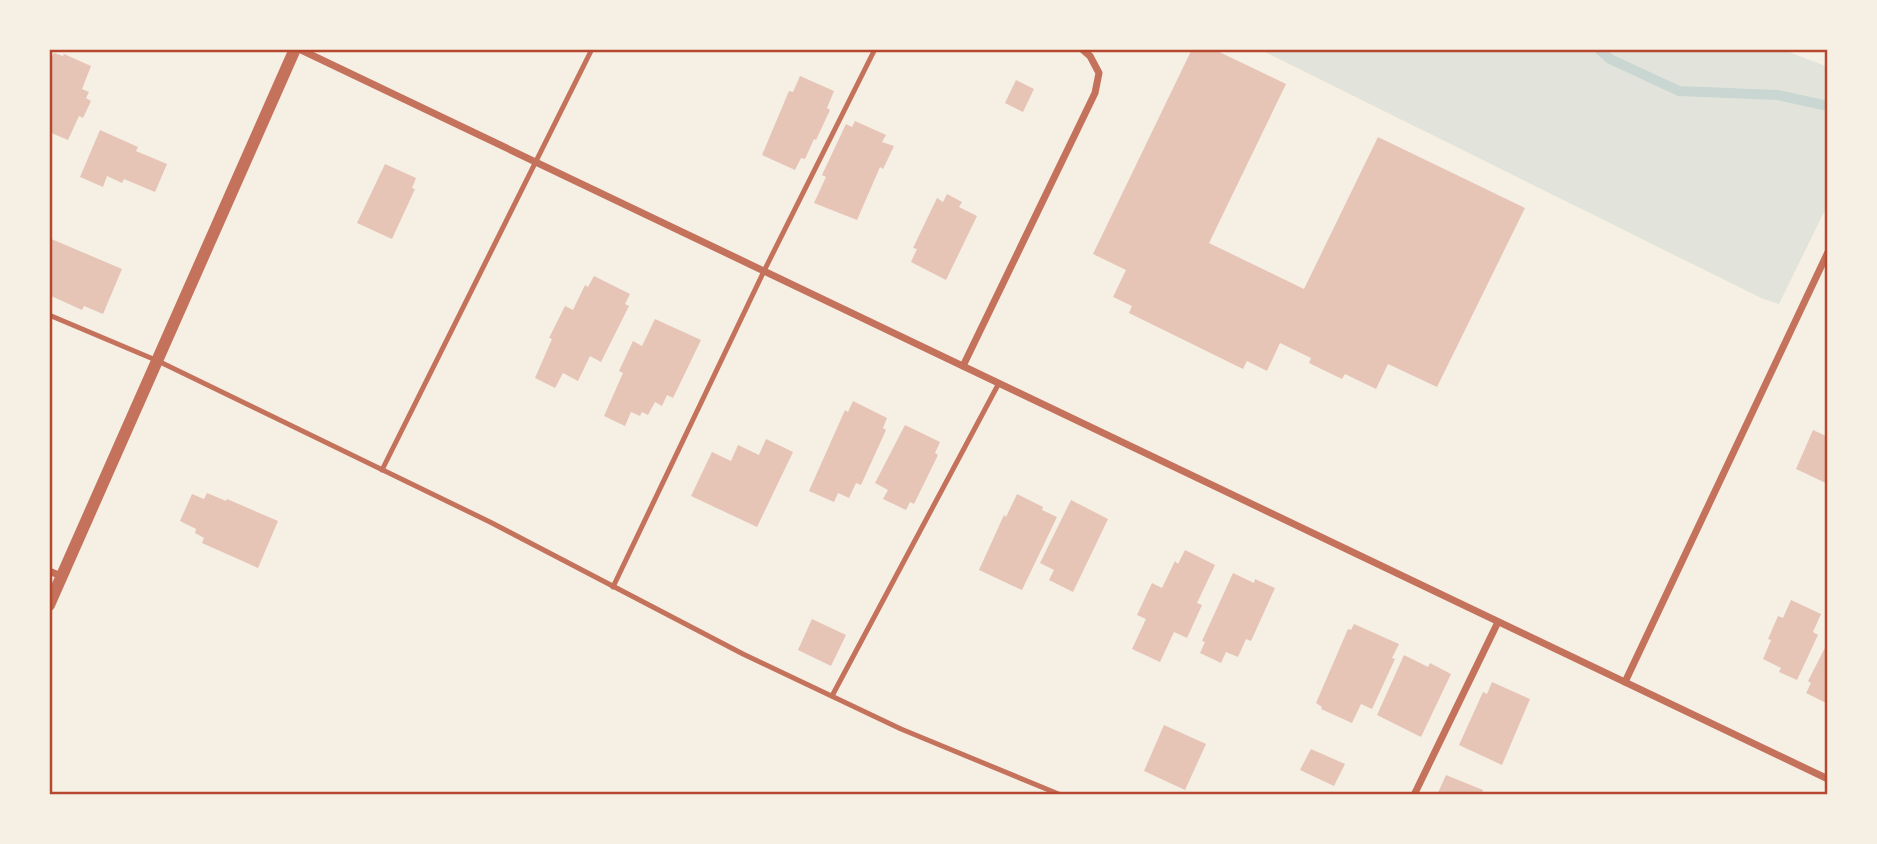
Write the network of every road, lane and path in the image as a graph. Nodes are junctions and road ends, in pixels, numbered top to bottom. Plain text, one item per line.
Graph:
1 (297, 49) edge
2 (592, 49) edge
3 (876, 49) edge
4 (1082, 49) edge
5 (535, 162) junction
6 (1828, 252) edge
7 (764, 271) junction
8 (49, 315) edge
9 (158, 361) junction
10 (963, 366) junction
11 (999, 383) junction
12 (382, 470) junction
13 (55, 574) edge
14 (614, 587) junction
15 (49, 605) edge
16 (1499, 622) junction
17 (1625, 682) junction
18 (832, 696) junction
19 (1828, 779) edge
20 (1061, 795) edge
21 (1414, 795) edge

1 - 5 street
1 - 9 street
2 - 5 lane
3 - 7 lane
4 - 10 street
5 - 7 street
5 - 12 lane
6 - 17 street
7 - 10 street
7 - 14 lane
8 - 9 lane
9 - 12 lane
9 - 13 street
10 - 11 street
11 - 16 street
11 - 18 lane
12 - 14 lane
13 - 15 street
14 - 18 lane
16 - 17 street
16 - 21 street
17 - 19 street
18 - 20 lane

